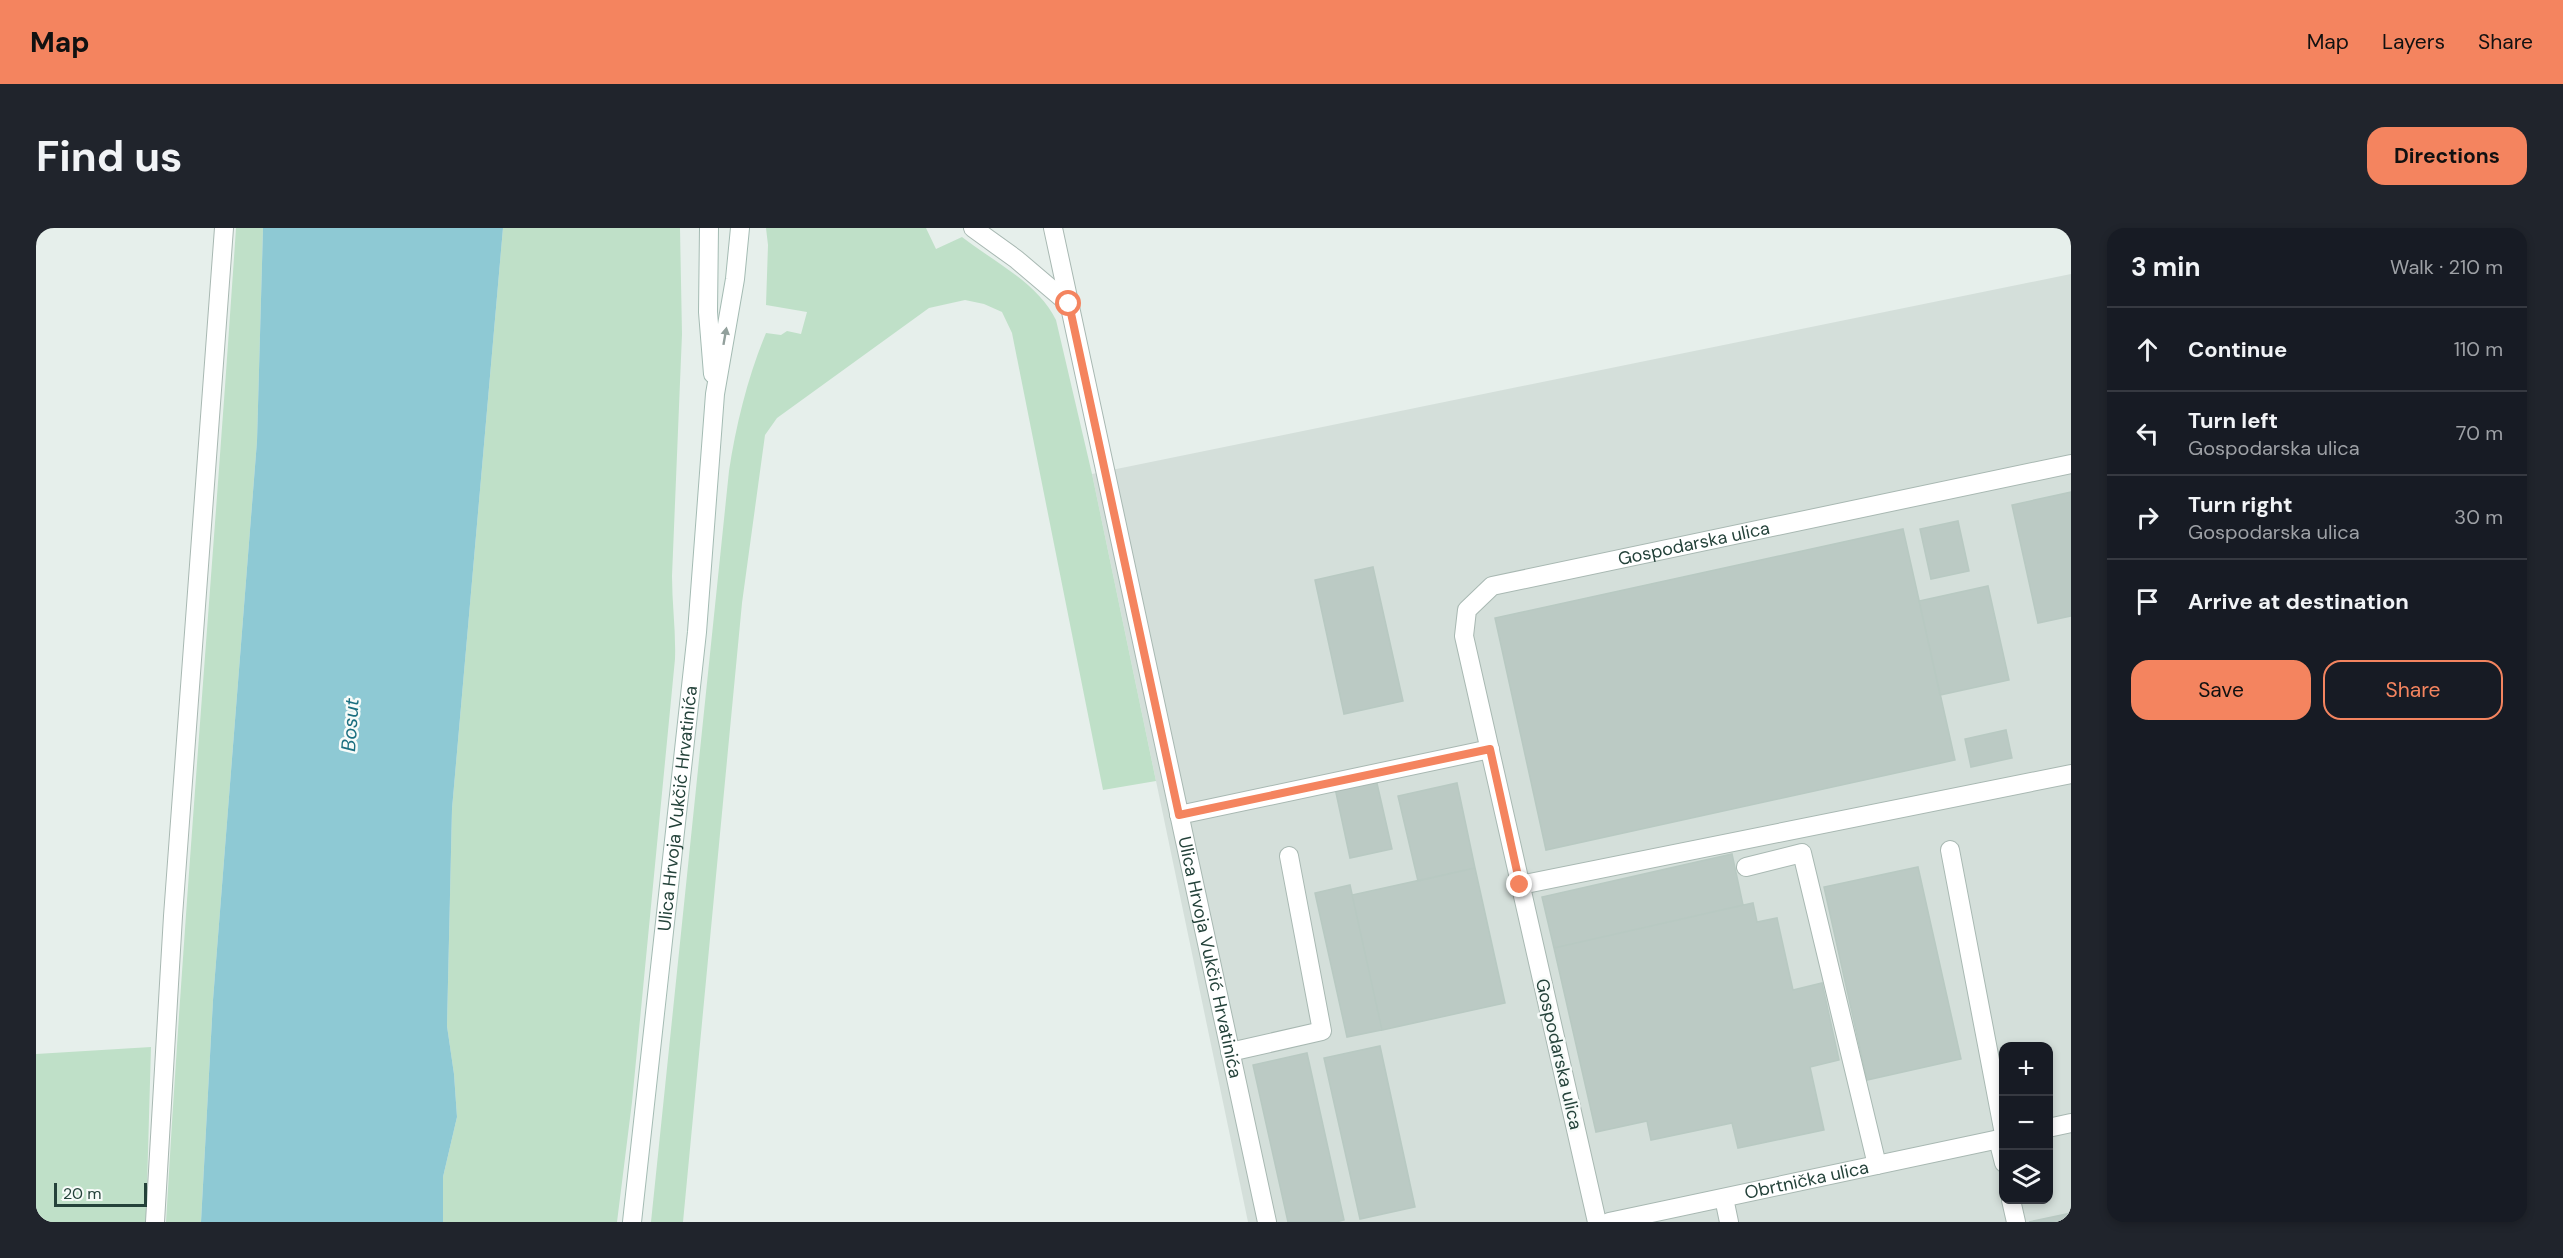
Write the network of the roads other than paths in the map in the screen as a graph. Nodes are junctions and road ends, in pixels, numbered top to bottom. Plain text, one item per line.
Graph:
1 (224, 228) edge
2 (709, 228) edge
3 (740, 228) edge
4 (973, 228) edge
5 (1053, 228) edge
6 (1069, 304) junction
7 (715, 394) junction
8 (2071, 464) edge
9 (1490, 749) junction
10 (2071, 774) edge
11 (1179, 815) junction
12 (1950, 850) dead end
13 (1289, 856) dead end
14 (1746, 867) dead end
15 (1520, 885) junction
16 (1230, 1052) junction
17 (1999, 1120) edge
18 (2071, 1123) edge
19 (2053, 1127) edge
20 (1999, 1138) edge
21 (1877, 1165) junction
22 (1724, 1198) junction
23 (2012, 1204) edge
24 (155, 1222) edge
25 (632, 1222) edge
26 (1266, 1222) edge
27 (1597, 1222) edge
28 (1609, 1222) edge
29 (1729, 1222) edge
30 (2016, 1222) edge

1 - 24 street
2 - 7 street, Ulica Hrvoja Vukčić Hrvatinića
7 -> 3 street, Ulica Hrvoja Vukčić Hrvatinića
4 - 6 street
5 - 6 street, Ulica Hrvoja Vukčić Hrvatinića
6 - 11 street, Ulica Hrvoja Vukčić Hrvatinića
7 - 25 street, Ulica Hrvoja Vukčić Hrvatinića
8 - 9 street, Gospodarska ulica
9 - 11 street
9 - 15 street, Gospodarska ulica
10 - 15 street
11 - 16 street, Ulica Hrvoja Vukčić Hrvatinića
12 - 17 street
13 - 16 street
14 - 21 street
15 - 27 street, Gospodarska ulica
16 - 26 street, Ulica Hrvoja Vukčić Hrvatinića
18 - 19 street
20 - 21 street, Obrtnička ulica
21 - 22 street, Obrtnička ulica
22 - 28 street, Obrtnička ulica
22 - 29 street
23 - 30 street

